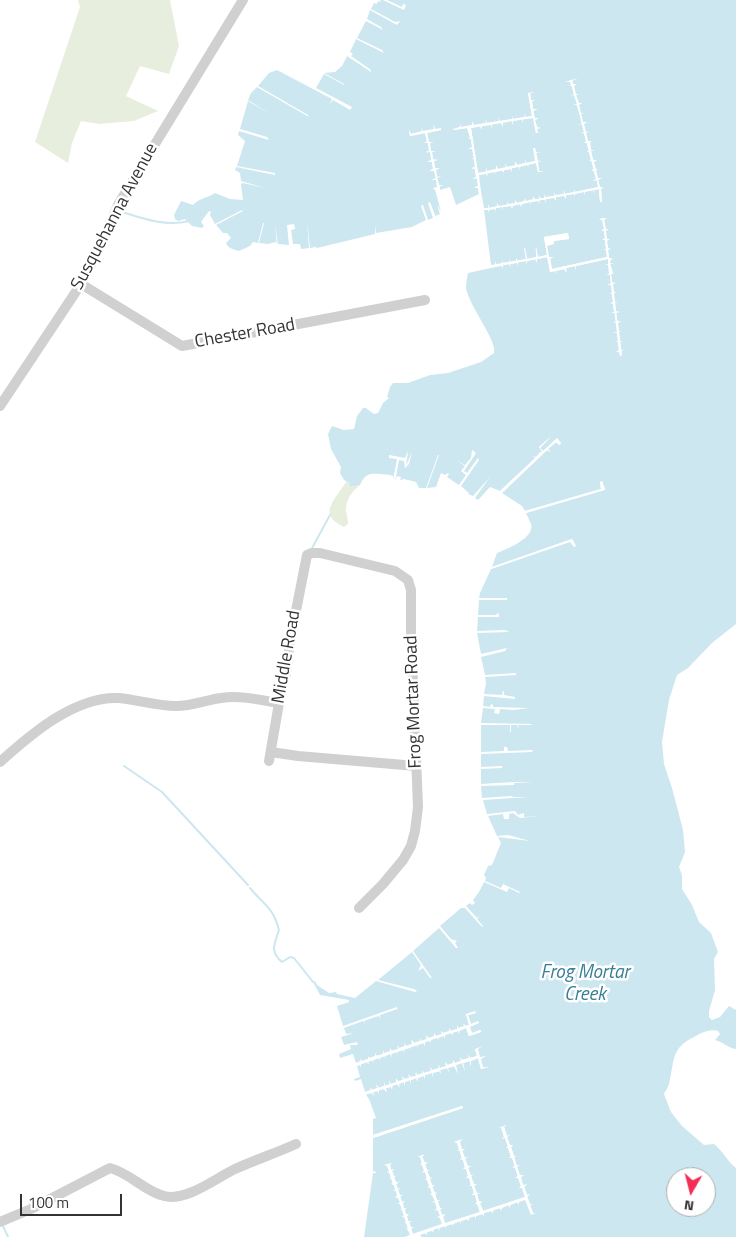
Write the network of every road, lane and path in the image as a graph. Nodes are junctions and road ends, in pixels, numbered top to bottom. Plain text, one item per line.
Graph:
1 (243, 0) edge
2 (81, 284) junction
3 (425, 300) dead end
4 (0, 406) edge
5 (309, 554) joint
6 (279, 703) junction
7 (0, 762) edge
8 (416, 766) junction
9 (359, 908) dead end
10 (296, 1144) dead end
11 (0, 1222) edge

1 - 2 street, Susquehanna Avenue
2 - 3 street, Chester Road
2 - 4 street, Susquehanna Avenue
5 - 6 street, Middle Road
5 - 8 street, Frog Mortar Road
6 - 7 street
6 - 8 street, Middle Road
8 - 9 street, Frog Mortar Road
10 - 11 street

